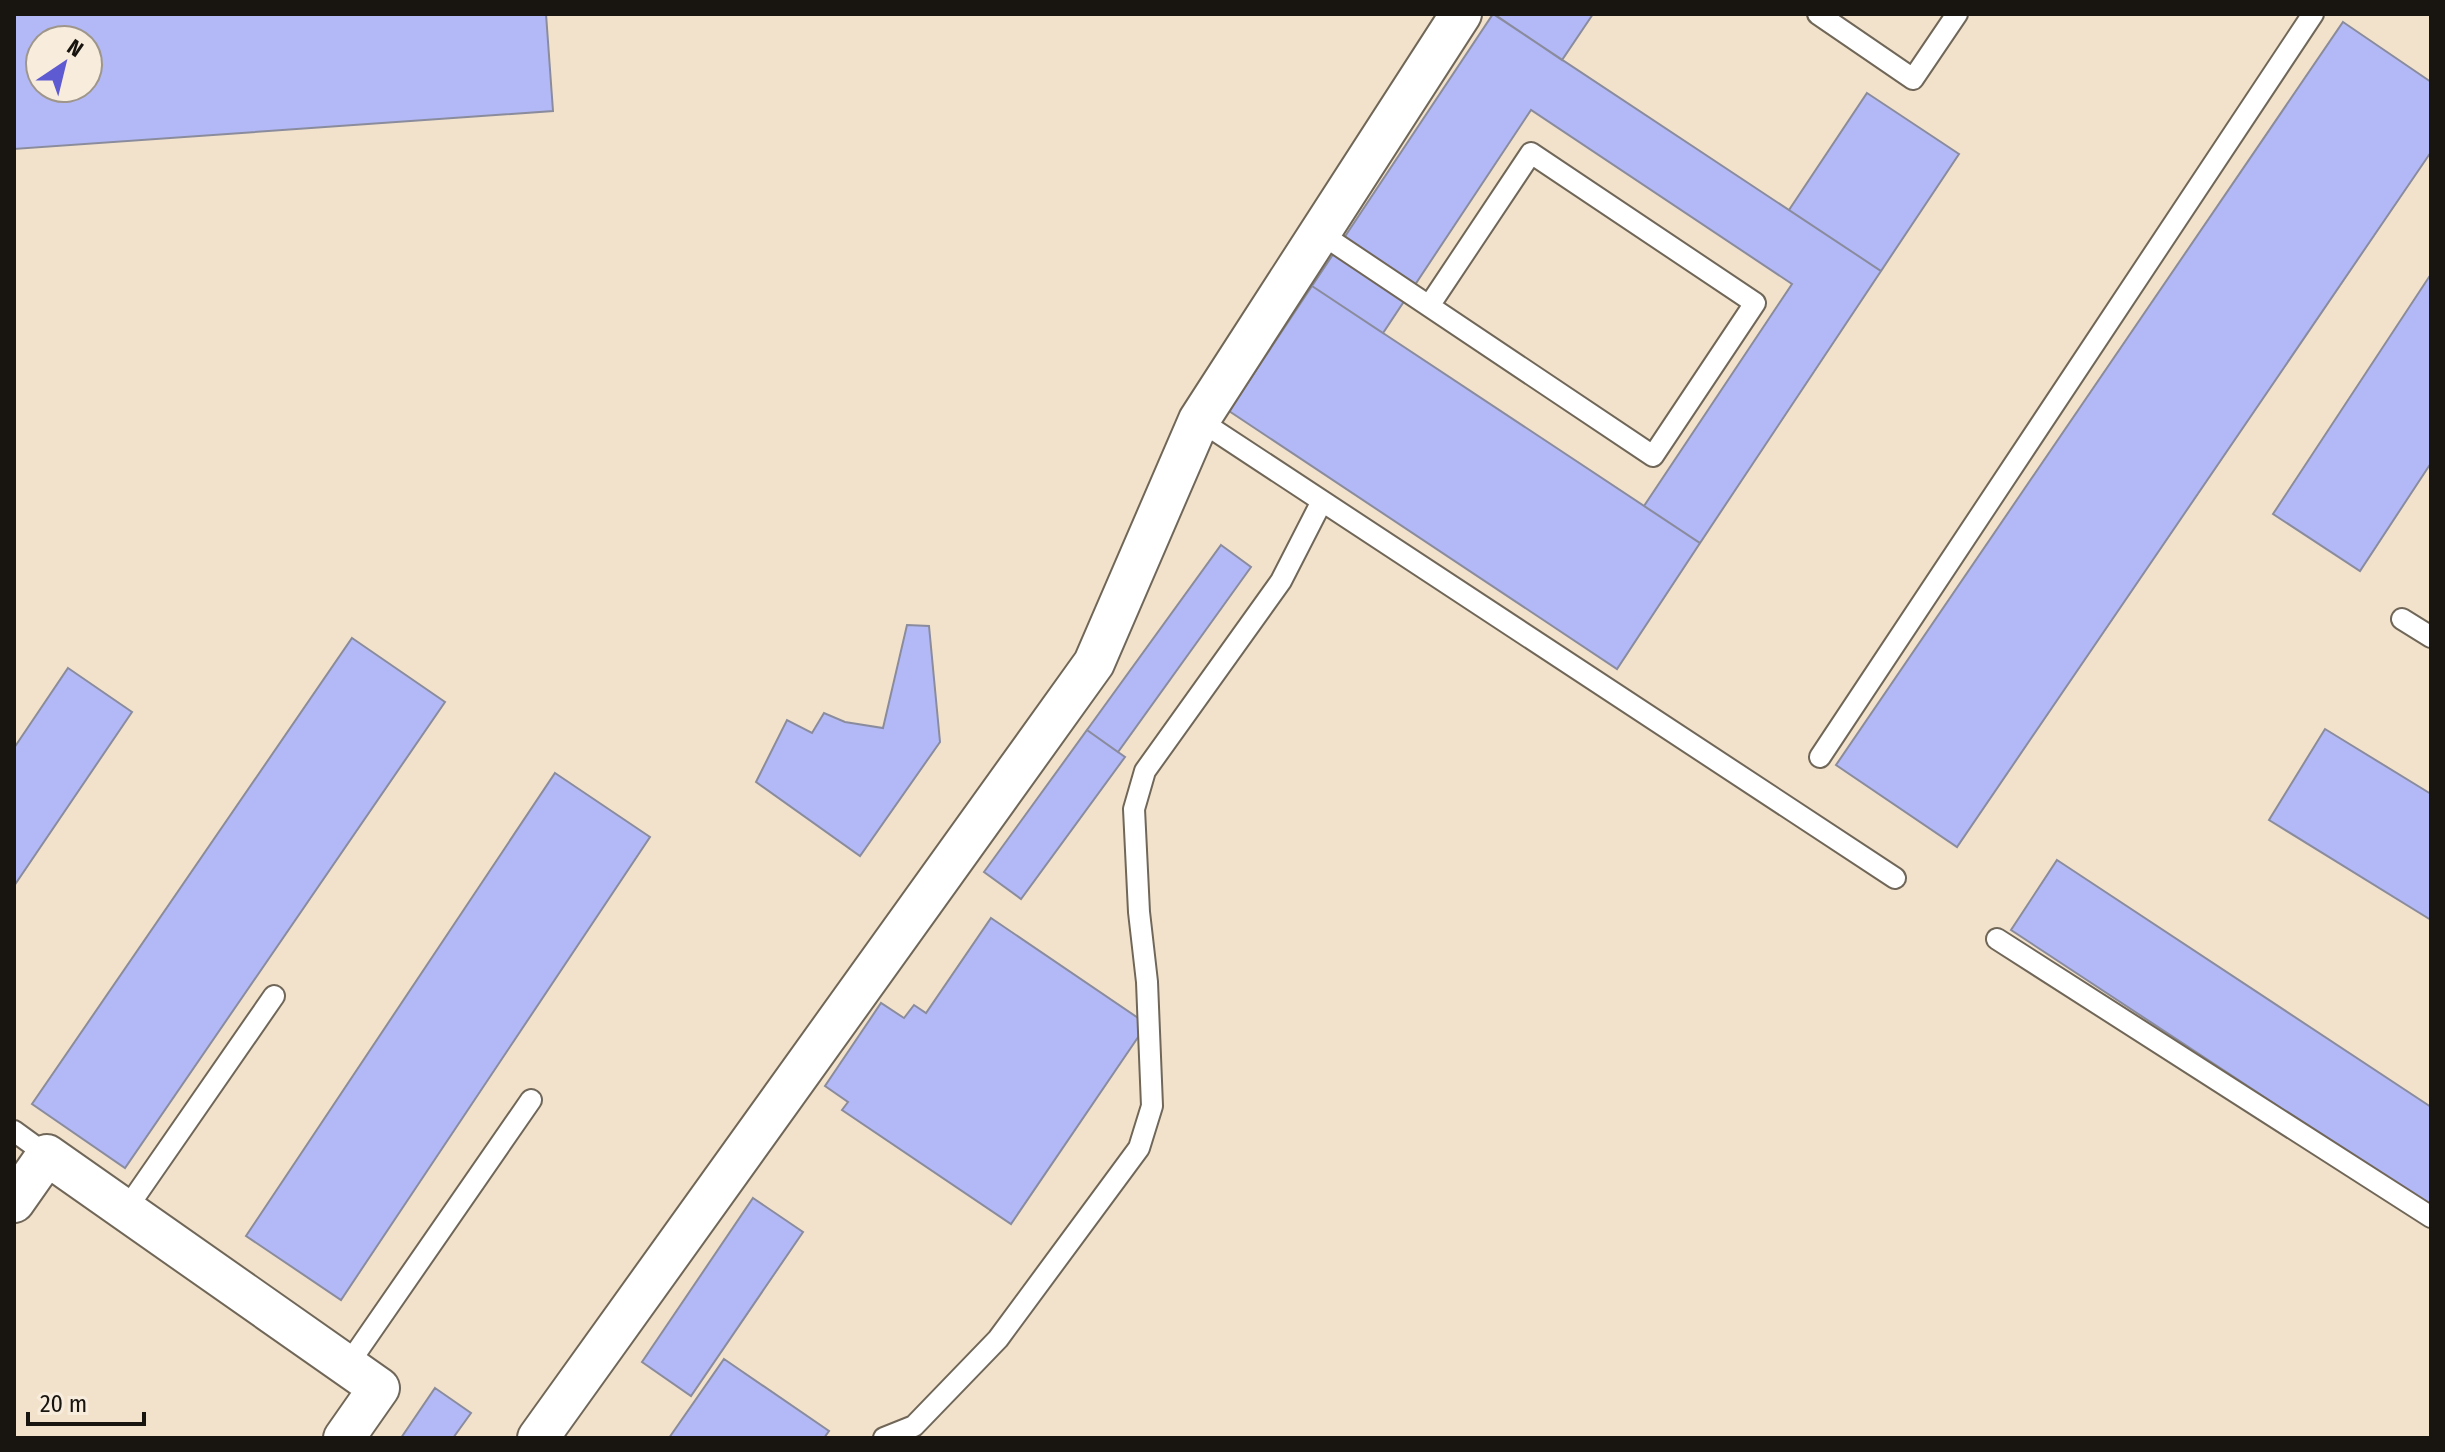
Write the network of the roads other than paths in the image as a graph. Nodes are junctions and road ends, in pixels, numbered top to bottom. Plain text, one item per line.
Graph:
1 (1461, 14) edge
2 (1818, 14) edge
3 (1957, 14) edge
4 (2313, 14) edge
5 (1320, 233) junction
6 (1429, 306) junction
7 (1199, 420) junction
8 (1322, 501) junction
9 (2402, 619) dead end
10 (2431, 637) edge
11 (1820, 757) dead end
12 (1895, 878) dead end
13 (1997, 939) dead end
14 (274, 996) dead end
15 (531, 1100) dead end
16 (14, 1131) edge
17 (47, 1155) junction
18 (14, 1202) edge
19 (125, 1211) junction
20 (2431, 1217) edge
21 (347, 1366) junction
22 (344, 1438) edge
23 (538, 1438) edge
24 (884, 1438) edge

1 - 5 street
2 - 3 lane
4 - 11 lane
5 - 6 lane
5 - 7 street
6 - 6 lane
7 - 8 lane
7 - 23 street
8 - 12 lane
8 - 24 lane
9 - 10 lane
13 - 20 lane
14 - 19 lane
15 - 21 lane
16 - 17 lane
17 - 18 street
17 - 19 street
19 - 21 street
21 - 22 street

